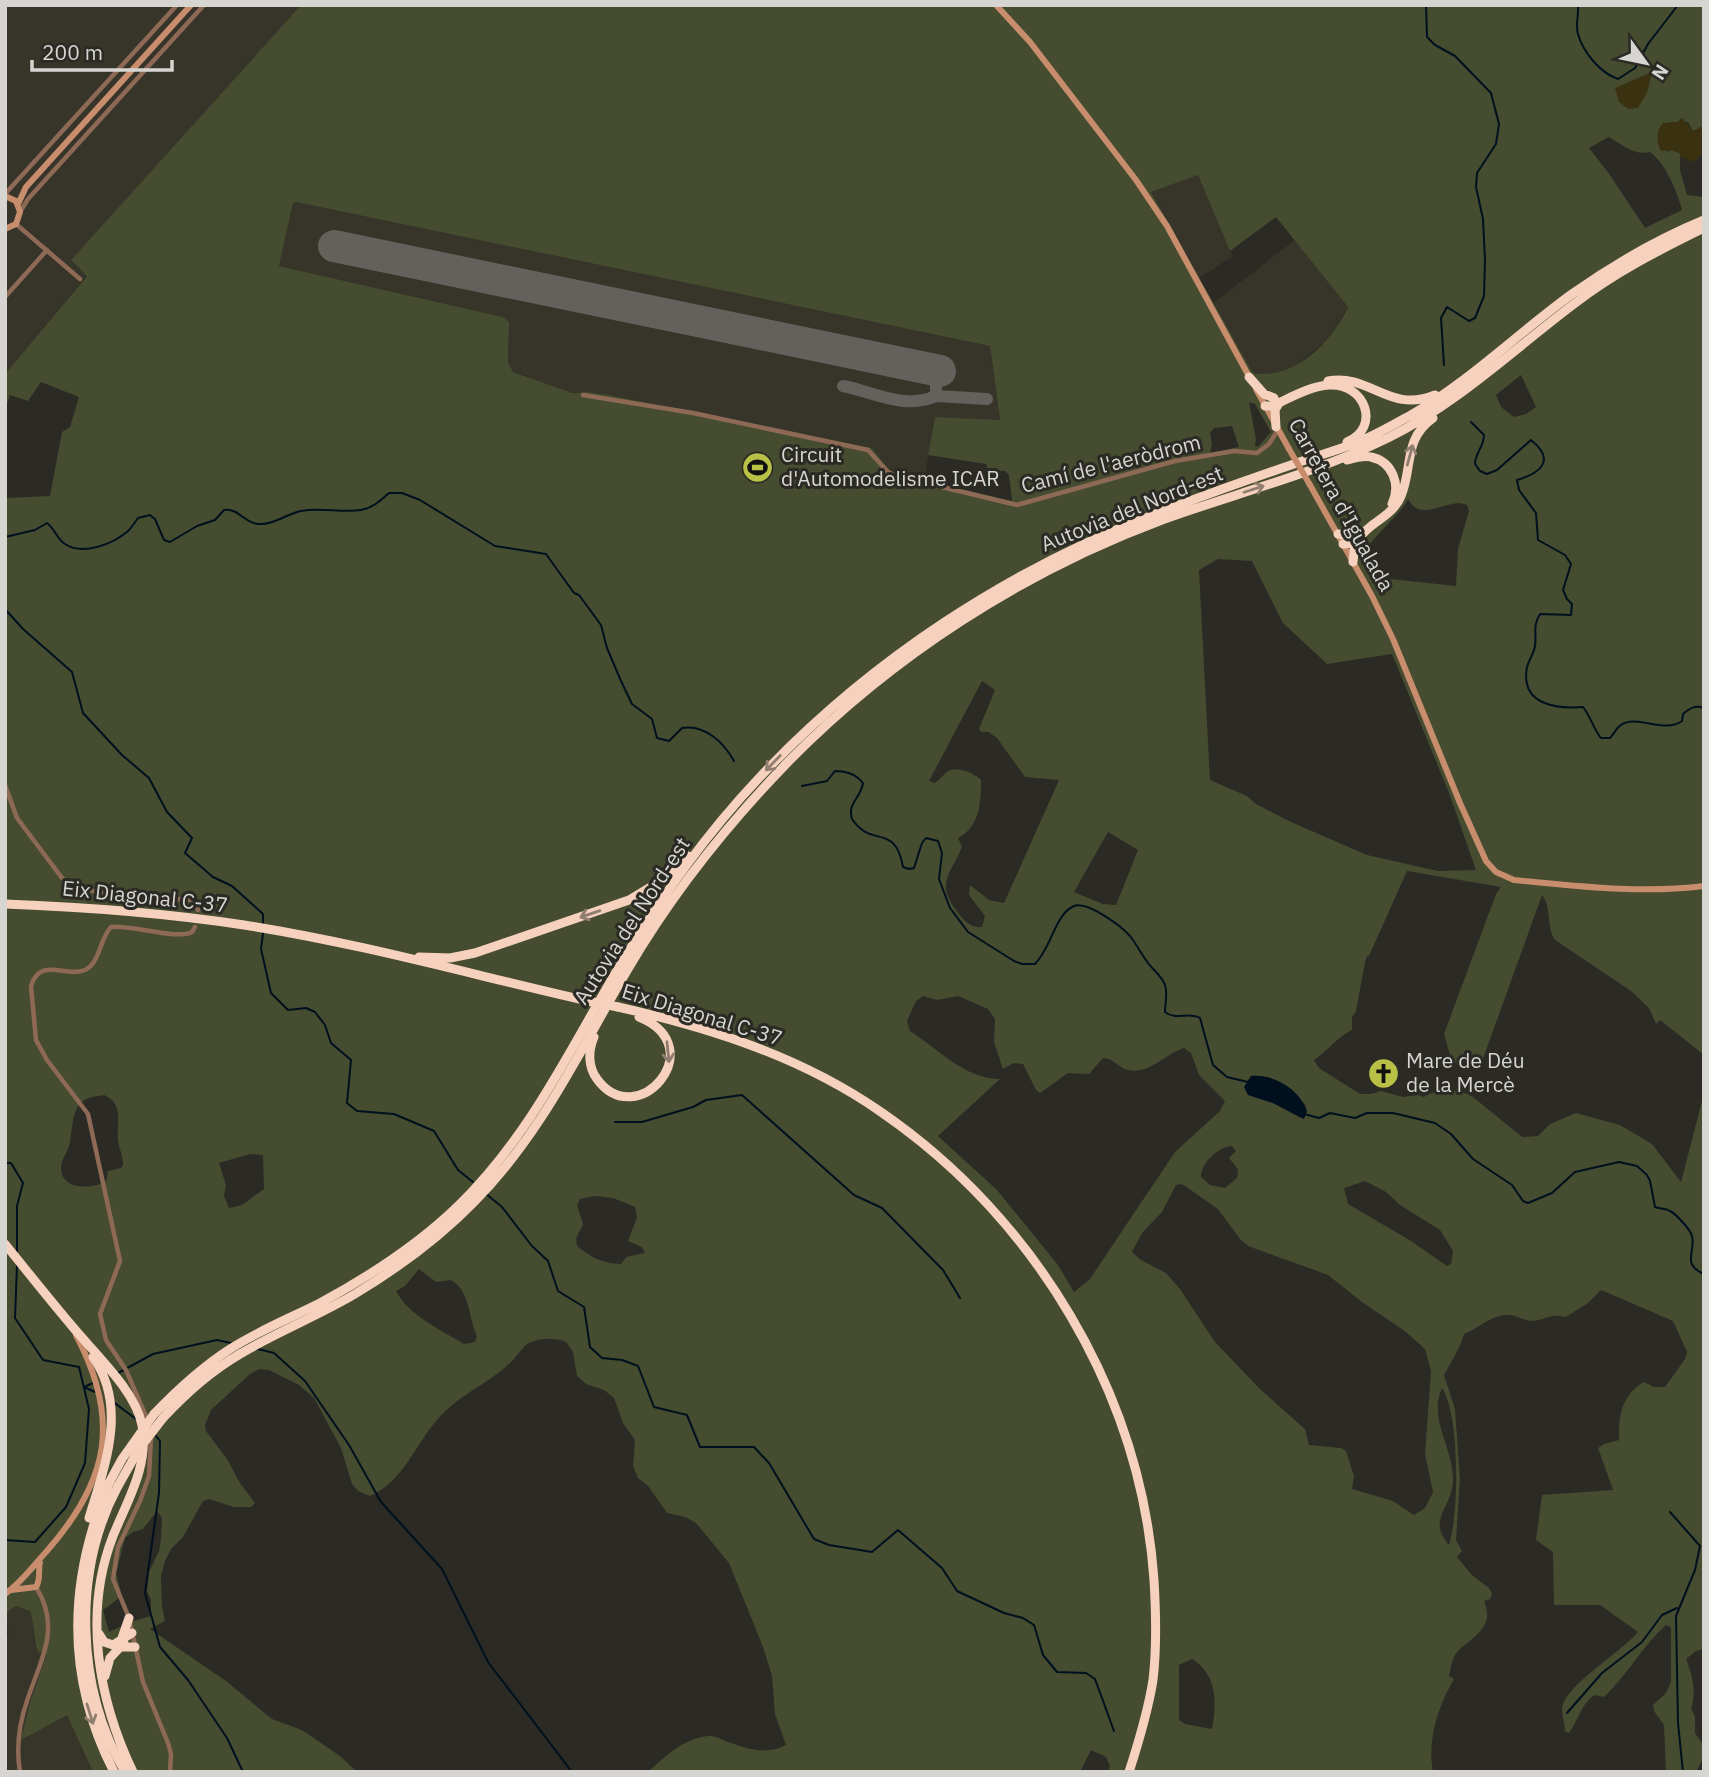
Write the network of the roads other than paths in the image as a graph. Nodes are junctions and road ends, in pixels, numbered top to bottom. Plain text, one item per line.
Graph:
1 (177, 5) edge
2 (191, 5) edge
3 (204, 5) edge
4 (996, 5) edge
5 (26, 187) junction
6 (6, 195) edge
7 (19, 208) junction
8 (1704, 220) edge
9 (16, 224) junction
10 (1704, 228) edge
11 (5, 229) edge
12 (47, 250) junction
13 (80, 279) dead end
14 (5, 297) edge
15 (1514, 354) junction
16 (1249, 376) junction
17 (1450, 389) junction
18 (583, 395) dead end
19 (1276, 401) junction
20 (1265, 406) junction
21 (1277, 428) junction
22 (1294, 464) junction
23 (1329, 465) junction
24 (1384, 516) junction
25 (1338, 534) junction
26 (1354, 539) junction
27 (1343, 544) junction
28 (1353, 562) junction
29 (5, 785) edge
30 (707, 837) junction
31 (1704, 886) edge
32 (5, 898) edge
33 (5, 906) edge
34 (93, 908) junction
35 (198, 911) dead end
36 (195, 927) dead end
37 (386, 952) junction
38 (629, 967) junction
39 (620, 1008) junction
40 (5, 1244) edge
41 (70, 1324) junction
42 (103, 1376) junction
43 (159, 1416) junction
44 (113, 1484) junction
45 (42, 1557) junction
46 (81, 1574) junction
47 (26, 1575) junction
48 (38, 1576) junction
49 (101, 1577) junction
50 (32, 1587) junction
51 (7, 1593) edge
52 (129, 1618) junction
53 (133, 1639) junction
54 (121, 1643) junction
55 (106, 1698) junction
56 (20, 1772) edge
57 (114, 1772) edge
58 (125, 1772) edge
59 (133, 1772) edge
60 (170, 1772) edge
61 (1129, 1772) edge

1 - 6 street
2 - 5 street
3 - 7 street
4 - 16 street, Carretera d'Igualada
5 - 6 street
5 - 7 street
6 - 7 street
7 - 9 street
8 - 17 highway, Autovia del Nord-est
9 - 11 street
9 - 12 street
10 - 15 highway, Autovia del Nord-est
12 - 13 street
12 - 14 street
15 - 23 highway, Autovia del Nord-est
24 -> 15 highway
16 - 19 highway
16 - 20 street, Carretera d'Igualada
17 - 19 highway
17 - 22 highway, Autovia del Nord-est
18 - 21 street, Camí de l'aeròdrom
19 - 20 highway
19 - 21 highway
19 - 22 highway
20 - 21 street, Carretera d'Igualada
21 - 25 street, Carretera d'Igualada, bridge
22 -> 30 highway, Autovia del Nord-est
23 - 24 highway
38 -> 23 highway, Autovia del Nord-est
24 - 26 highway
25 - 26 highway
25 - 27 street, Carretera d'Igualada
26 - 27 highway
26 - 28 highway
27 - 28 street, Carretera d'Igualada
28 - 31 street, Carretera d'Igualada
29 - 35 street
30 -> 37 highway
30 - 43 highway, Autovia del Nord-est
32 - 34 highway
33 - 34 highway, Eix Diagonal C-37
34 - 37 highway, Eix Diagonal C-37
36 - 52 street
37 - 39 highway, Eix Diagonal C-37, bridge
39 -> 38 highway
38 - 43 highway, Autovia del Nord-est
39 - 61 highway, Eix Diagonal C-37
40 - 41 highway
41 - 42 highway
41 - 42 street
42 - 45 street
42 - 46 highway
42 - 49 highway
43 - 44 highway, Autovia del Nord-est, bridge
44 - 46 highway, Autovia del Nord-est
44 - 58 highway, Autovia del Nord-est
45 - 47 street
45 - 48 street
46 -> 57 highway, Autovia del Nord-est
47 - 48 street
47 - 50 street
47 - 51 street
48 - 50 street
49 - 54 highway
49 - 55 highway
50 - 51 street
50 - 56 street
52 - 53 street
52 - 54 highway
53 - 54 highway
53 - 60 street
54 - 55 highway
55 - 59 highway

